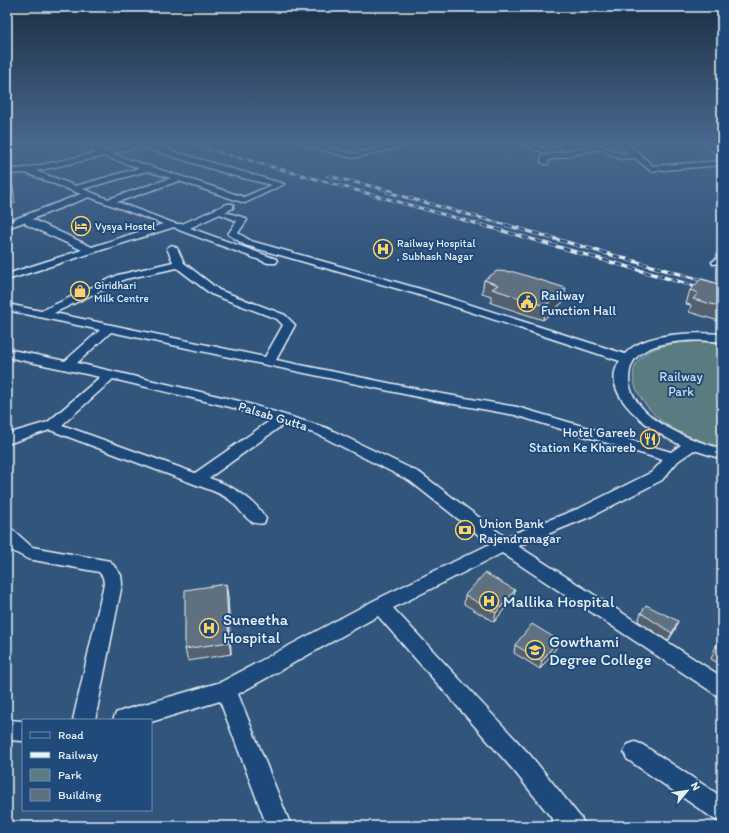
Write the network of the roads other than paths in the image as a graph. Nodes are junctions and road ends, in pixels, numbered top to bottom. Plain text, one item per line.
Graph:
1 (60, 183) edge
2 (96, 183) edge
3 (166, 183) edge
4 (191, 183) edge
5 (275, 183) edge
6 (75, 189) junction
7 (90, 194) junction
8 (246, 200) junction
9 (108, 202) junction
10 (224, 214) dead end
11 (26, 219) junction
12 (172, 224) junction
13 (7, 225) edge
14 (182, 228) junction
15 (172, 248) dead end
16 (91, 250) junction
17 (272, 261) dead end
18 (179, 264) junction
19 (7, 277) edge
20 (7, 307) edge
21 (43, 314) junction
22 (109, 328) junction
23 (722, 338) edge
24 (7, 353) edge
25 (627, 359) junction
26 (269, 362) junction
27 (68, 365) junction
28 (110, 375) junction
29 (282, 419) junction
30 (52, 426) junction
31 (7, 440) edge
32 (691, 445) junction
33 (722, 454) edge
34 (673, 458) junction
35 (196, 479) junction
36 (258, 519) dead end
37 (7, 534) edge
38 (503, 545) junction
39 (380, 606) junction
40 (722, 688) edge
41 (226, 690) junction
42 (84, 719) edge
43 (127, 719) edge
44 (7, 730) edge
45 (22, 731) edge
46 (635, 752) dead end
47 (722, 811) edge
48 (279, 826) edge
49 (573, 826) edge

1 - 6 street
2 - 6 street
3 - 9 street
4 - 8 street
5 - 8 street
6 - 7 street
7 - 9 street
7 - 11 street
8 - 14 street
9 - 12 street
10 - 25 street
11 - 13 street
11 - 16 street
12 - 14 street
12 - 16 street
14 - 17 street
15 - 18 street
16 - 19 street
18 - 21 street
18 - 26 street
20 - 21 street
21 - 22 street
22 - 26 street
22 - 27 street
23 - 25 street
24 - 27 street, Palsab Gutta
25 - 32 street
26 - 34 street
27 - 28 street, Palsab Gutta
28 - 29 street, Palsab Gutta
28 - 30 street
29 - 35 street
29 - 38 street, Palsab Gutta
30 - 31 street
30 - 35 street
32 - 33 street
32 - 34 street
34 - 38 street
35 - 36 street
37 - 42 street
38 - 39 street
38 - 40 street, Palsab Gutta
39 - 41 street
39 - 49 street
41 - 43 street
41 - 48 street
44 - 45 street
46 - 47 street

